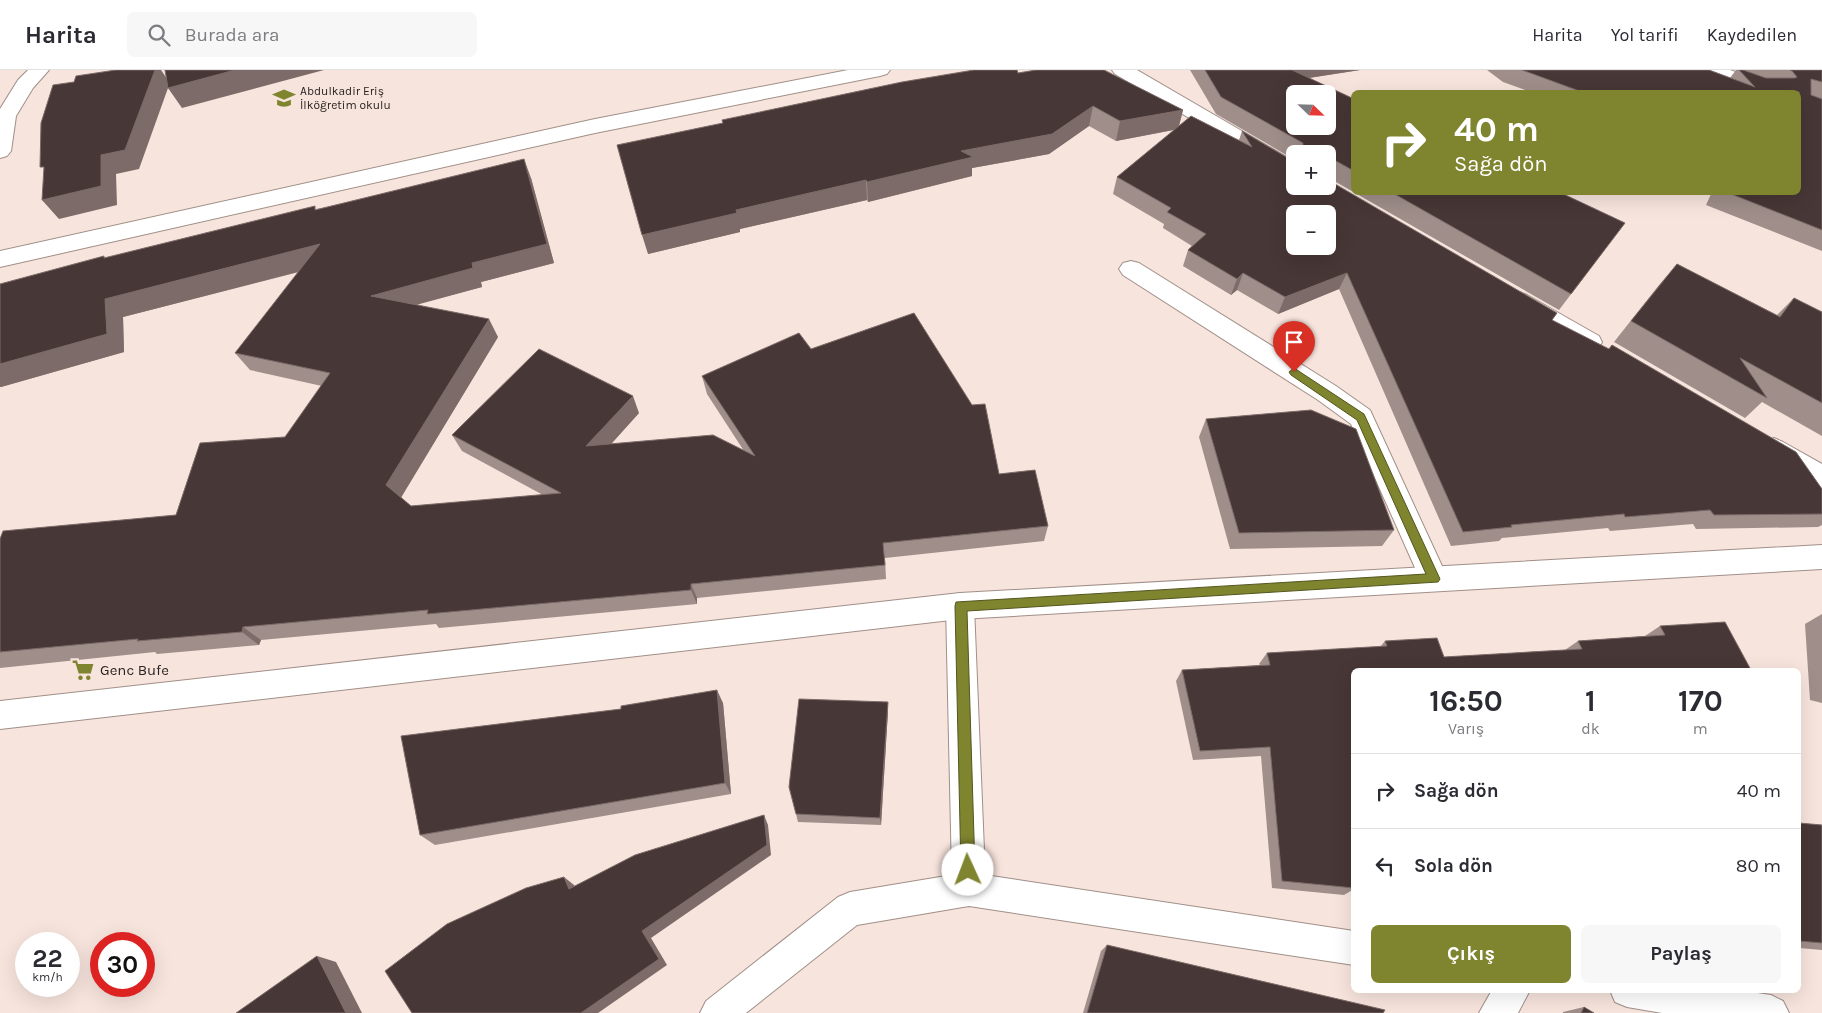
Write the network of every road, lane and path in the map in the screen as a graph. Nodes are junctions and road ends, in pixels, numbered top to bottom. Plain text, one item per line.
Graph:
1 (39, 70) edge
2 (880, 70) edge
3 (1122, 70) edge
4 (1711, 70) edge
5 (1766, 90) edge
6 (0, 150) edge
7 (1286, 166) edge
8 (0, 259) edge
9 (1131, 269) dead end
10 (1502, 291) edge
11 (1606, 351) edge
12 (1753, 436) edge
13 (1822, 477) edge
14 (1822, 557) edge
15 (1434, 579) junction
16 (960, 606) junction
17 (0, 715) edge
18 (969, 889) junction
19 (1351, 948) edge
20 (1511, 993) edge
21 (1646, 993) edge
22 (718, 1013) edge
23 (1497, 1013) edge
24 (1771, 1013) edge

1 - 6 street
2 - 8 street
3 - 7 street
4 - 5 street
9 - 15 street
10 - 11 street
12 - 13 street
14 - 15 street
15 - 16 street
16 - 17 street
16 - 18 street
18 - 19 street
18 - 22 street
20 - 23 street
21 - 24 street

